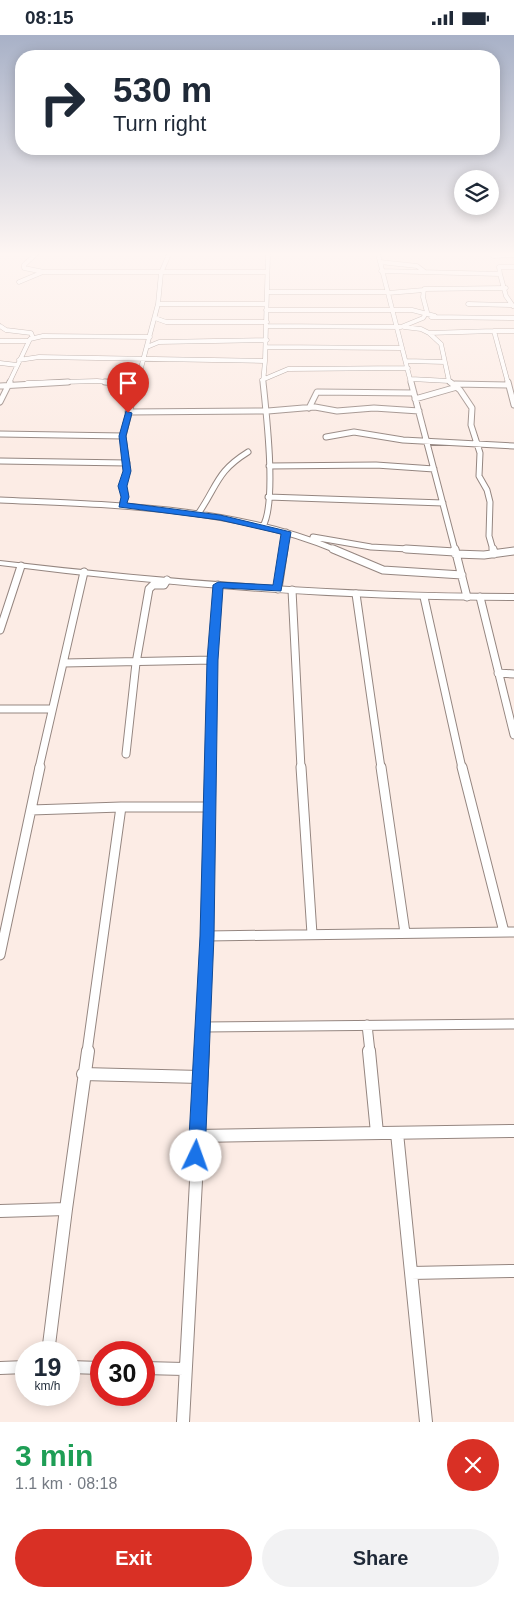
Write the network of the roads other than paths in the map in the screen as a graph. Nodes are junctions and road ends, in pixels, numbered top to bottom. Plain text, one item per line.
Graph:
1 (1, 318) dead end
2 (155, 318) edge
3 (157, 319) edge
4 (267, 319) edge
5 (396, 319) edge
6 (421, 319) edge
7 (412, 322) junction
8 (267, 324) junction
9 (0, 325) edge
10 (399, 327) junction
11 (421, 329) junction
12 (494, 331) junction
13 (514, 331) edge
14 (429, 333) junction
15 (150, 337) junction
16 (31, 339) junction
17 (267, 340) junction
18 (0, 341) edge
19 (147, 347) junction
20 (266, 347) junction
21 (402, 348) junction
22 (144, 359) junction
23 (265, 361) junction
24 (406, 361) junction
25 (18, 362) junction
26 (445, 362) junction
27 (0, 363) edge
28 (408, 368) junction
29 (411, 379) junction
30 (262, 380) junction
31 (449, 381) junction
32 (136, 385) junction
33 (456, 385) junction
34 (508, 385) junction
35 (0, 386) edge
36 (7, 386) junction
37 (415, 396) junction
38 (0, 402) edge
39 (514, 405) edge
40 (308, 408) junction
41 (268, 411) junction
42 (418, 411) junction
43 (128, 413) junction
44 (0, 434) edge
45 (122, 436) junction
46 (326, 437) dead end
47 (426, 441) junction
48 (477, 444) junction
49 (514, 446) edge
50 (248, 452) dead end
51 (0, 461) edge
52 (127, 463) junction
53 (269, 467) junction
54 (434, 469) junction
55 (268, 497) junction
56 (0, 500) edge
57 (443, 503) junction
58 (122, 505) junction
59 (198, 514) junction
60 (263, 527) junction
61 (286, 532) junction
62 (304, 537) junction
63 (514, 551) edge
64 (455, 553) junction
65 (494, 554) junction
66 (0, 563) edge
67 (21, 566) junction
68 (84, 572) junction
69 (462, 575) junction
70 (167, 580) junction
71 (218, 585) junction
72 (278, 589) junction
73 (292, 590) junction
74 (356, 594) junction
75 (424, 597) junction
76 (467, 597) junction
77 (480, 597) junction
78 (514, 597) edge
79 (0, 630) edge
80 (213, 660) junction
81 (64, 663) junction
82 (136, 663) junction
83 (498, 673) junction
84 (514, 674) edge
85 (0, 709) edge
86 (52, 709) junction
87 (514, 735) edge
88 (126, 754) dead end
89 (121, 807) junction
90 (208, 807) junction
91 (31, 810) junction
92 (509, 931) edge
93 (405, 933) junction
94 (312, 934) junction
95 (207, 936) junction
96 (0, 955) edge
97 (514, 1024) edge
98 (367, 1025) junction
99 (204, 1027) junction
100 (84, 1074) junction
101 (200, 1077) junction
102 (514, 1131) edge
103 (377, 1133) junction
104 (397, 1133) junction
105 (198, 1136) junction
106 (66, 1209) junction
107 (0, 1211) edge
108 (514, 1271) edge
109 (411, 1273) junction
110 (50, 1341) edge
111 (15, 1367) edge
112 (0, 1368) edge
113 (155, 1368) edge
114 (184, 1369) junction
115 (182, 1422) edge
116 (426, 1422) edge

1 - 9 street
2 - 15 street
3 - 8 street
4 - 8 street
5 - 10 street
6 - 7 street
7 - 10 street
7 - 11 street
8 - 10 street
8 - 17 street
9 - 16 street
10 - 11 street
10 - 21 street
11 - 14 street
12 - 13 street
12 - 14 street
12 - 34 street
14 - 26 street
15 - 16 street
15 - 19 street
16 - 18 street
16 - 25 street
17 - 19 street
17 - 20 street
19 - 22 street
20 - 21 street
20 - 23 street
21 - 24 street
22 - 23 street
22 - 25 street
22 - 32 street
23 - 30 street
24 - 26 street
24 - 28 street
25 - 27 street
25 - 36 street
26 - 31 street
28 - 29 street
28 - 30 street
29 - 31 street
29 - 37 street
30 - 41 street
31 - 33 street
32 - 36 street
32 - 43 street
33 - 34 street
33 - 37 street
33 - 48 street
34 - 39 street
35 - 36 street
36 - 38 street
37 - 40 street
37 - 42 street
40 - 41 street
40 - 42 street
41 - 43 street
41 - 53 street
42 - 47 street
43 - 45 street
44 - 45 street
45 - 52 street
46 - 47 street
47 - 48 street
47 - 54 street
48 - 49 street
48 - 65 street
50 - 59 street
51 - 52 street
52 - 58 street
53 - 54 street
53 - 55 street
54 - 57 street
55 - 57 street
55 - 60 street
56 - 58 street
57 - 64 street
58 - 59 street
59 - 60 street
60 - 61 street
61 - 62 street
61 - 72 street
62 - 64 street
62 - 69 street
63 - 65 street
64 - 65 street
64 - 69 street
66 - 67 street
67 - 68 street
67 - 79 street
68 - 70 street
68 - 81 street
69 - 76 street
70 - 71 street
70 - 82 street
71 - 72 street
71 - 80 street
72 - 73 street
73 - 74 street
73 - 94 street
74 - 75 street
74 - 93 street
75 - 76 street
75 - 92 street
76 - 77 street
77 - 78 street
77 - 83 street
80 - 82 street
80 - 90 street
81 - 82 street
81 - 86 street
82 - 88 street
83 - 84 street
83 - 87 street
85 - 86 street
86 - 91 street
89 - 90 street
89 - 91 street
89 - 100 street
90 - 95 street
91 - 96 street
92 - 93 street
93 - 94 street
94 - 95 street
95 - 99 street
97 - 98 street
98 - 99 street
98 - 103 street
99 - 101 street
100 - 101 street
100 - 106 street
101 - 105 street
102 - 104 street
103 - 104 street
103 - 105 street
104 - 109 street
105 - 114 street
106 - 107 street
106 - 110 street
108 - 109 street
109 - 116 street
111 - 112 street
113 - 114 street
114 - 115 street

